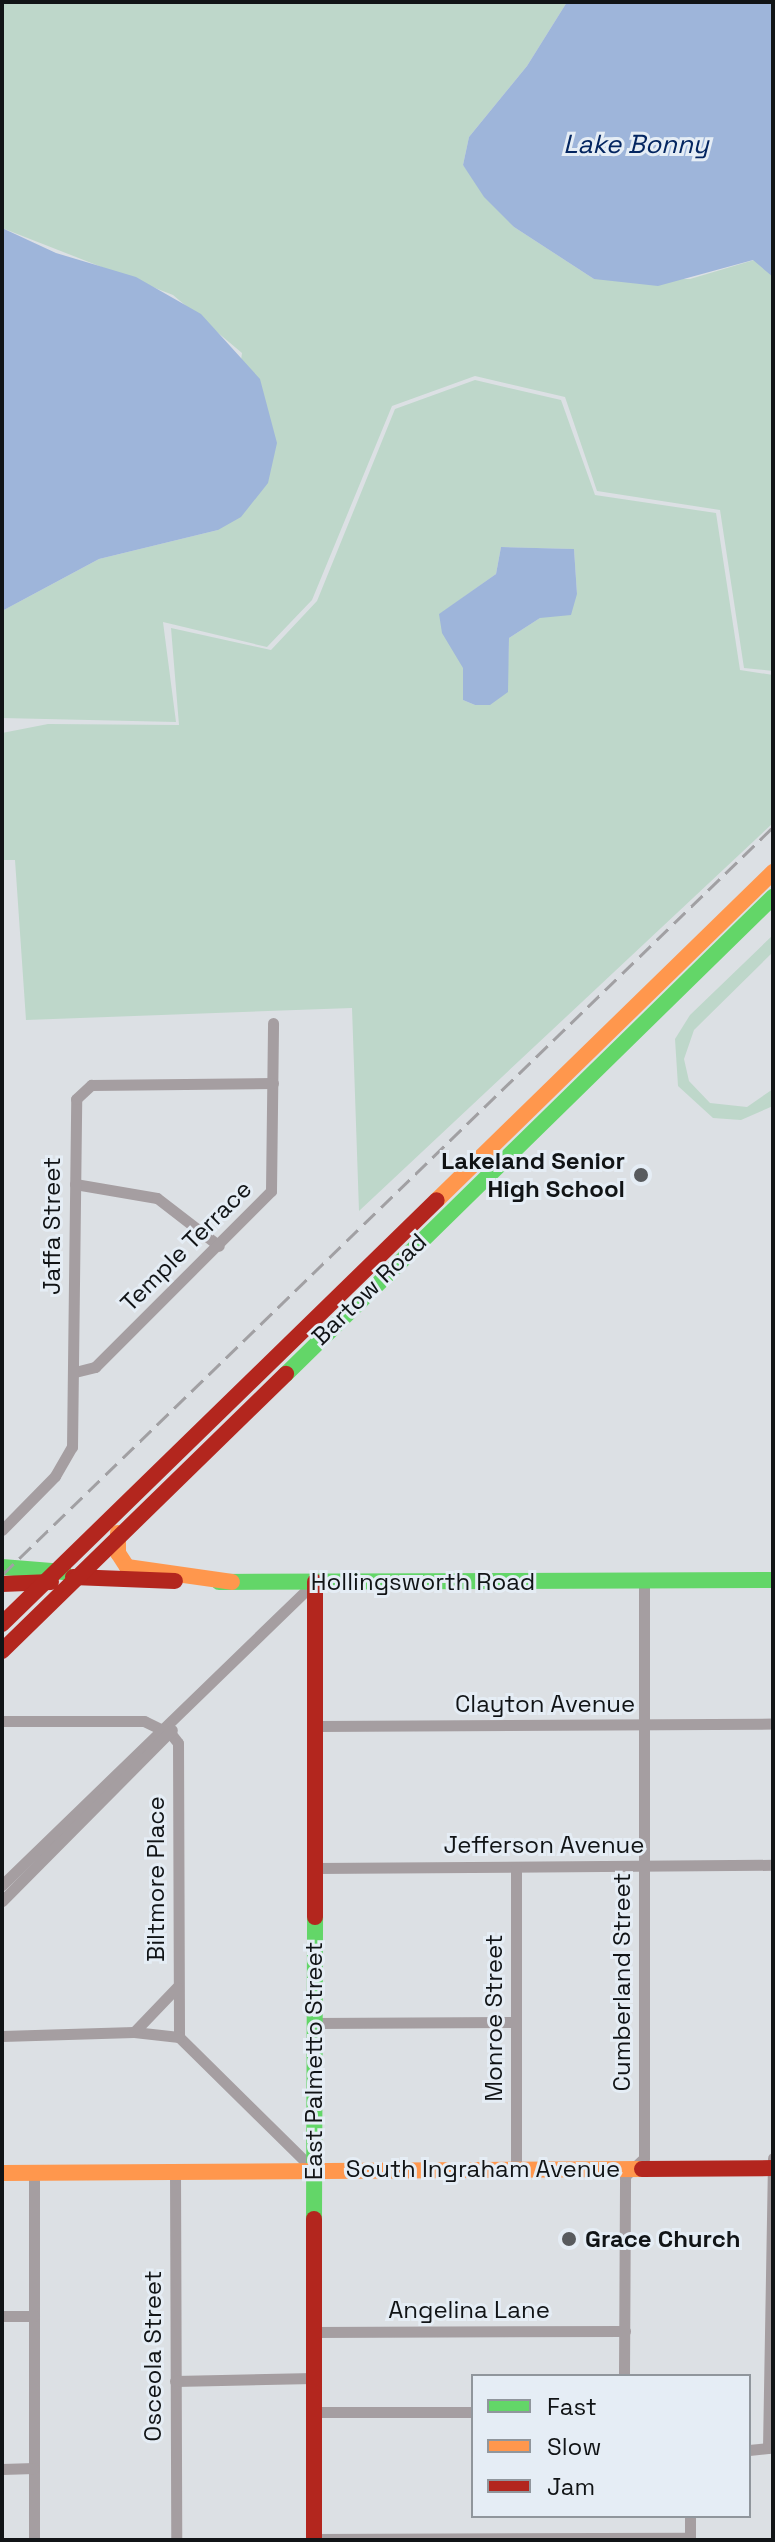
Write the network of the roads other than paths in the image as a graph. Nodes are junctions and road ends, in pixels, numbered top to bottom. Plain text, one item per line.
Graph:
1 (773, 872) edge
2 (773, 897) edge
3 (273, 1023) dead end
4 (273, 1083) junction
5 (540, 1110) junction
6 (75, 1184) junction
7 (219, 1246) junction
8 (75, 1372) junction
9 (2, 1530) edge
10 (118, 1533) junction
11 (2, 1567) edge
12 (57, 1568) junction
13 (73, 1577) junction
14 (773, 1580) edge
15 (644, 1581) junction
16 (232, 1582) junction
17 (315, 1582) junction
18 (44, 1583) junction
19 (2, 1584) edge
20 (2, 1624) edge
21 (2, 1651) edge
22 (2, 1721) edge
23 (773, 1724) edge
24 (644, 1725) junction
25 (317, 1726) junction
26 (169, 1727) junction
27 (65, 1830) junction
28 (773, 1865) edge
29 (644, 1866) junction
30 (516, 1867) junction
31 (315, 1868) junction
32 (2, 1885) edge
33 (2, 1901) edge
34 (177, 1987) junction
35 (516, 2022) junction
36 (314, 2023) junction
37 (134, 2032) junction
38 (2, 2036) edge
39 (179, 2037) junction
40 (773, 2164) edge
41 (634, 2168) junction
42 (516, 2169) junction
43 (314, 2170) junction
44 (175, 2171) junction
45 (34, 2172) junction
46 (2, 2173) edge
47 (2, 2316) edge
48 (34, 2316) junction
49 (625, 2331) junction
50 (313, 2332) junction
51 (624, 2374) edge
52 (313, 2378) junction
53 (175, 2381) junction
54 (313, 2412) junction
55 (471, 2412) edge
56 (751, 2450) edge
57 (34, 2468) junction
58 (2, 2469) edge
59 (690, 2518) edge
60 (690, 2539) edge
61 (34, 2540) edge
62 (176, 2540) edge
63 (314, 2540) edge

1 - 5 main road, Bartow Road
2 - 5 main road, Bartow Road
3 - 4 street, Temple Terrace
4 - 6 street, Jaffa Street
4 - 7 street, Temple Terrace
5 - 10 main road, Bartow Road
5 - 12 main road, Bartow Road
6 - 7 street
6 - 8 street, Jaffa Street
7 - 8 street, Temple Terrace
8 - 9 street, Jaffa Street
10 - 13 main road, Bartow Road
10 - 16 main road
11 - 12 main road
12 - 13 main road
12 - 18 main road, Bartow Road
13 - 16 main road, Hollingsworth Road
13 - 18 main road
13 - 21 main road, Bartow Road
14 - 15 main road, Hollingsworth Road
15 - 17 main road, Hollingsworth Road
15 - 24 street, Cumberland Street
16 - 17 main road, Hollingsworth Road
17 - 25 main road, East Palmetto Street
17 - 26 street
18 - 19 main road
18 - 20 main road, Bartow Road
22 - 26 street
23 - 24 street, Clayton Avenue
24 - 25 street, Clayton Avenue
24 - 29 street, Cumberland Street
25 - 31 main road, East Palmetto Street
26 - 27 street
26 - 34 street, Biltmore Place
27 - 32 street
27 - 33 street
28 - 29 street, Jefferson Avenue
29 - 30 street, Jefferson Avenue
29 - 41 street, Cumberland Street
30 - 31 street, Jefferson Avenue
30 - 35 street, Monroe Street
31 - 36 main road, East Palmetto Street
34 - 37 street
34 - 39 street, Biltmore Place
35 - 36 street
35 - 42 street, Monroe Street
36 - 43 main road, East Palmetto Street
37 - 38 street
37 - 39 street
39 - 43 street
40 - 41 main road, South Ingraham Avenue
40 - 56 street
41 - 42 main road, South Ingraham Avenue
41 - 49 street, Cumberland Street
42 - 43 main road, South Ingraham Avenue
43 - 44 main road, South Ingraham Avenue
43 - 50 main road, East Palmetto Street
44 - 45 main road, South Ingraham Avenue
44 - 53 street, Osceola Street
45 - 46 main road, South Ingraham Avenue
45 - 48 street
47 - 48 street
48 - 57 street
49 - 50 street, Angelina Lane
49 - 51 street, Cumberland Street
50 - 52 main road, East Palmetto Street
52 - 53 street
52 - 54 main road, East Palmetto Street
53 - 62 street, Osceola Street
54 - 55 street
54 - 63 main road, East Palmetto Street
57 - 58 street
57 - 61 street
59 - 60 street
60 - 63 street

